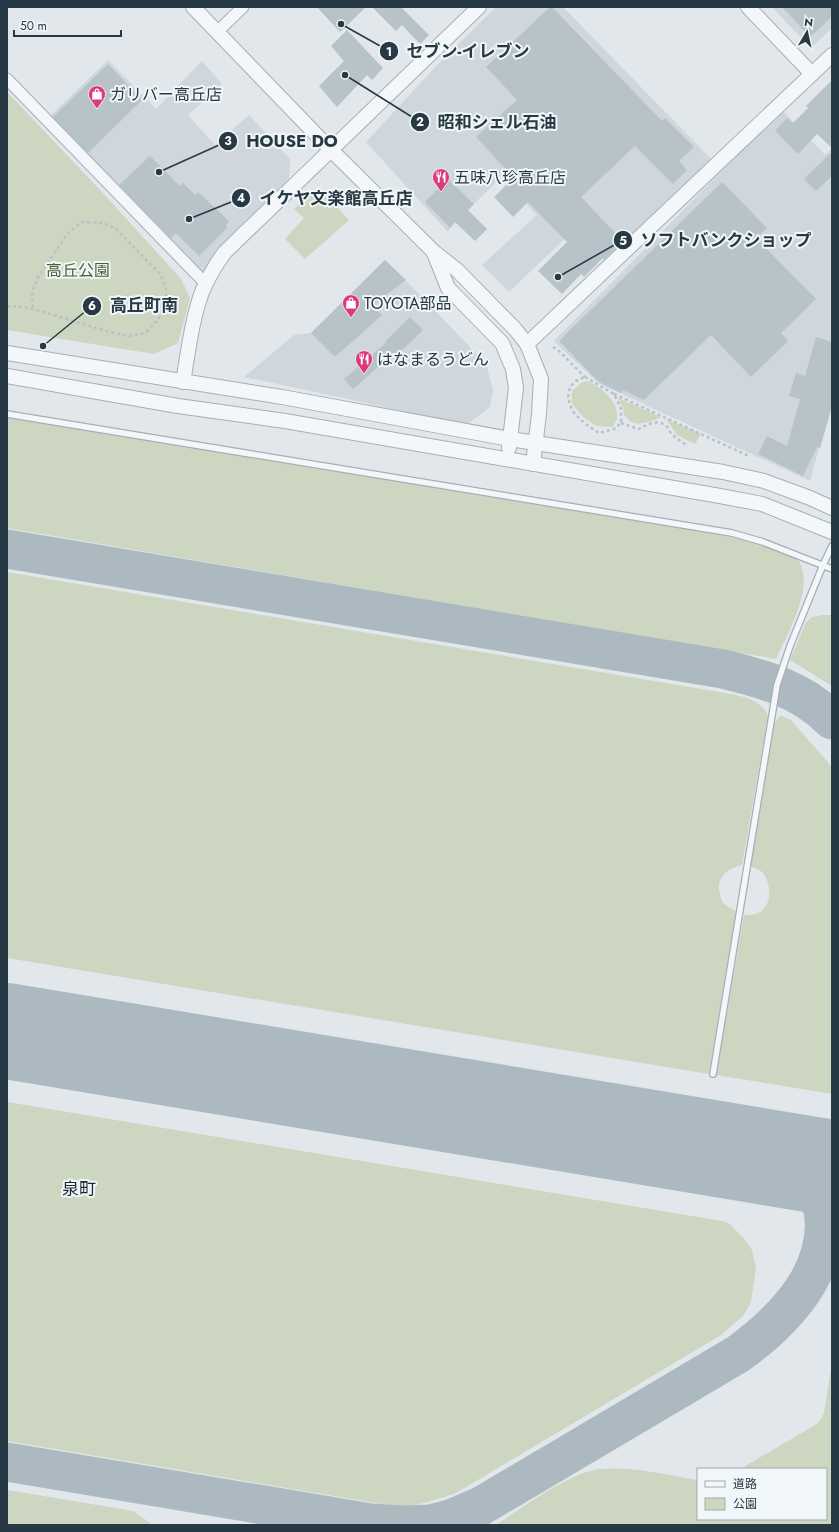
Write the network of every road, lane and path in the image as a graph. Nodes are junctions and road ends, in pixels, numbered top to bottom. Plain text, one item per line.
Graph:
1 (193, 7) edge
2 (243, 7) edge
3 (479, 7) edge
4 (748, 7) edge
5 (217, 32) junction
6 (832, 55) edge
7 (812, 74) junction
8 (7, 79) edge
9 (331, 150) junction
10 (434, 252) junction
11 (206, 284) junction
12 (7, 307) edge
13 (33, 309) junction
14 (527, 344) junction
15 (553, 347) dead end
16 (7, 353) edge
17 (7, 376) edge
18 (585, 377) junction
19 (182, 382) junction
20 (614, 394) junction
21 (7, 414) edge
22 (621, 423) junction
23 (510, 439) junction
24 (536, 444) junction
25 (687, 446) dead end
26 (749, 456) dead end
27 (507, 460) junction
28 (533, 464) junction
29 (832, 508) edge
30 (832, 532) edge
31 (832, 546) edge
32 (822, 565) junction
33 (832, 569) edge
34 (713, 1074) dead end

1 - 5 street
2 - 5 street
3 - 9 street
4 - 7 street
5 - 9 street
6 - 7 street
7 - 14 street
8 - 11 street
9 - 10 street
9 - 11 street
10 - 14 street
10 - 23 street
11 - 19 street
12 - 13 path
13 - 13 path
14 - 24 street
15 - 18 path
16 - 19 street
17 - 27 street
18 - 20 path
18 - 22 path
19 - 23 street
20 - 22 path
20 - 26 path
21 - 32 lane
22 - 25 path
23 - 24 street
23 - 27 street
24 - 28 street
24 - 29 street
27 - 28 street
28 - 30 street
31 - 32 lane
32 - 33 lane
32 - 34 lane

